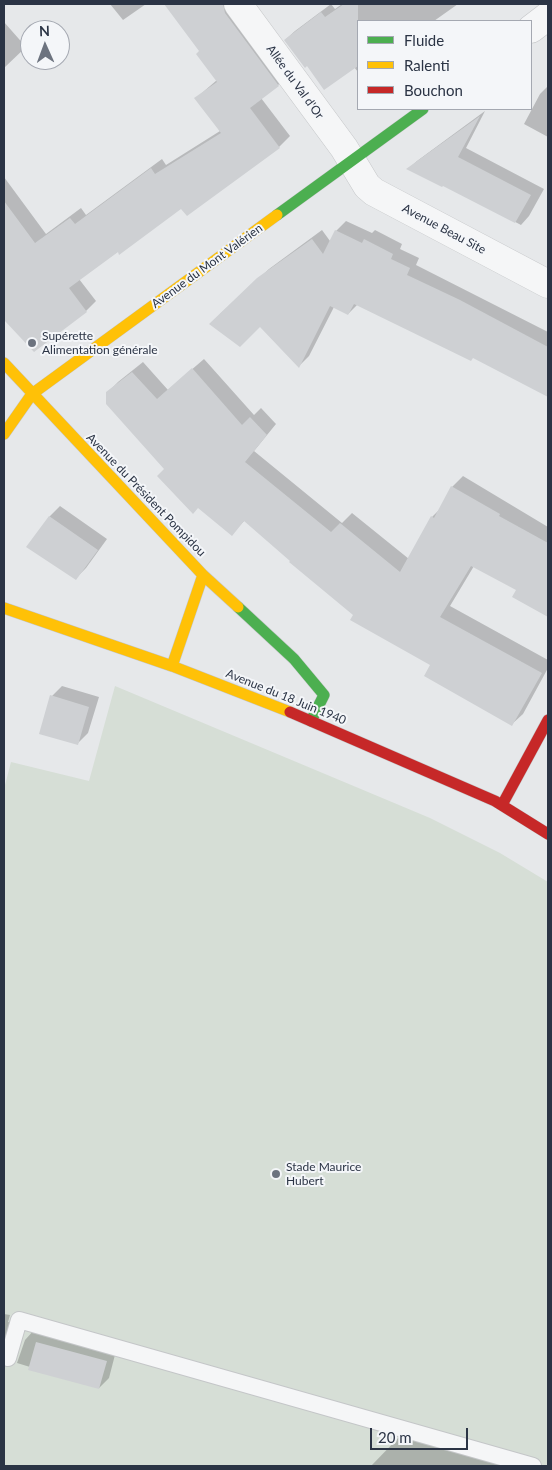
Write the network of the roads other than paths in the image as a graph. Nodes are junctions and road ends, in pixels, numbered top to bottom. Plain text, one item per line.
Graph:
1 (238, 4) edge
2 (548, 16) edge
3 (532, 28) edge
4 (422, 110) edge
5 (351, 161) junction
6 (548, 284) edge
7 (4, 364) edge
8 (32, 394) junction
9 (4, 434) edge
10 (203, 575) junction
11 (4, 608) edge
12 (172, 666) junction
13 (548, 720) edge
14 (311, 721) junction
15 (502, 805) junction
16 (548, 834) edge
17 (8, 1358) dead end
18 (533, 1466) edge

1 - 5 street, Allée du Val d'Or
2 - 3 street
4 - 5 street, Avenue du Mont Valérien
5 - 6 street, Avenue Beau Site
5 - 8 street, Avenue du Mont Valérien
7 - 8 street, Avenue du Président Pompidou
8 - 9 street, Avenue du Mont Valérien
8 - 10 street, Avenue du Président Pompidou
10 - 12 street, Avenue du Président Pompidou
10 - 14 street
11 - 12 street, Avenue du 18 Juin 1940
12 - 14 street, Avenue du 18 Juin 1940
13 - 15 street
14 - 15 street, Avenue du 18 Juin 1940
15 - 16 street, Avenue du 18 Juin 1940
17 - 18 lane

